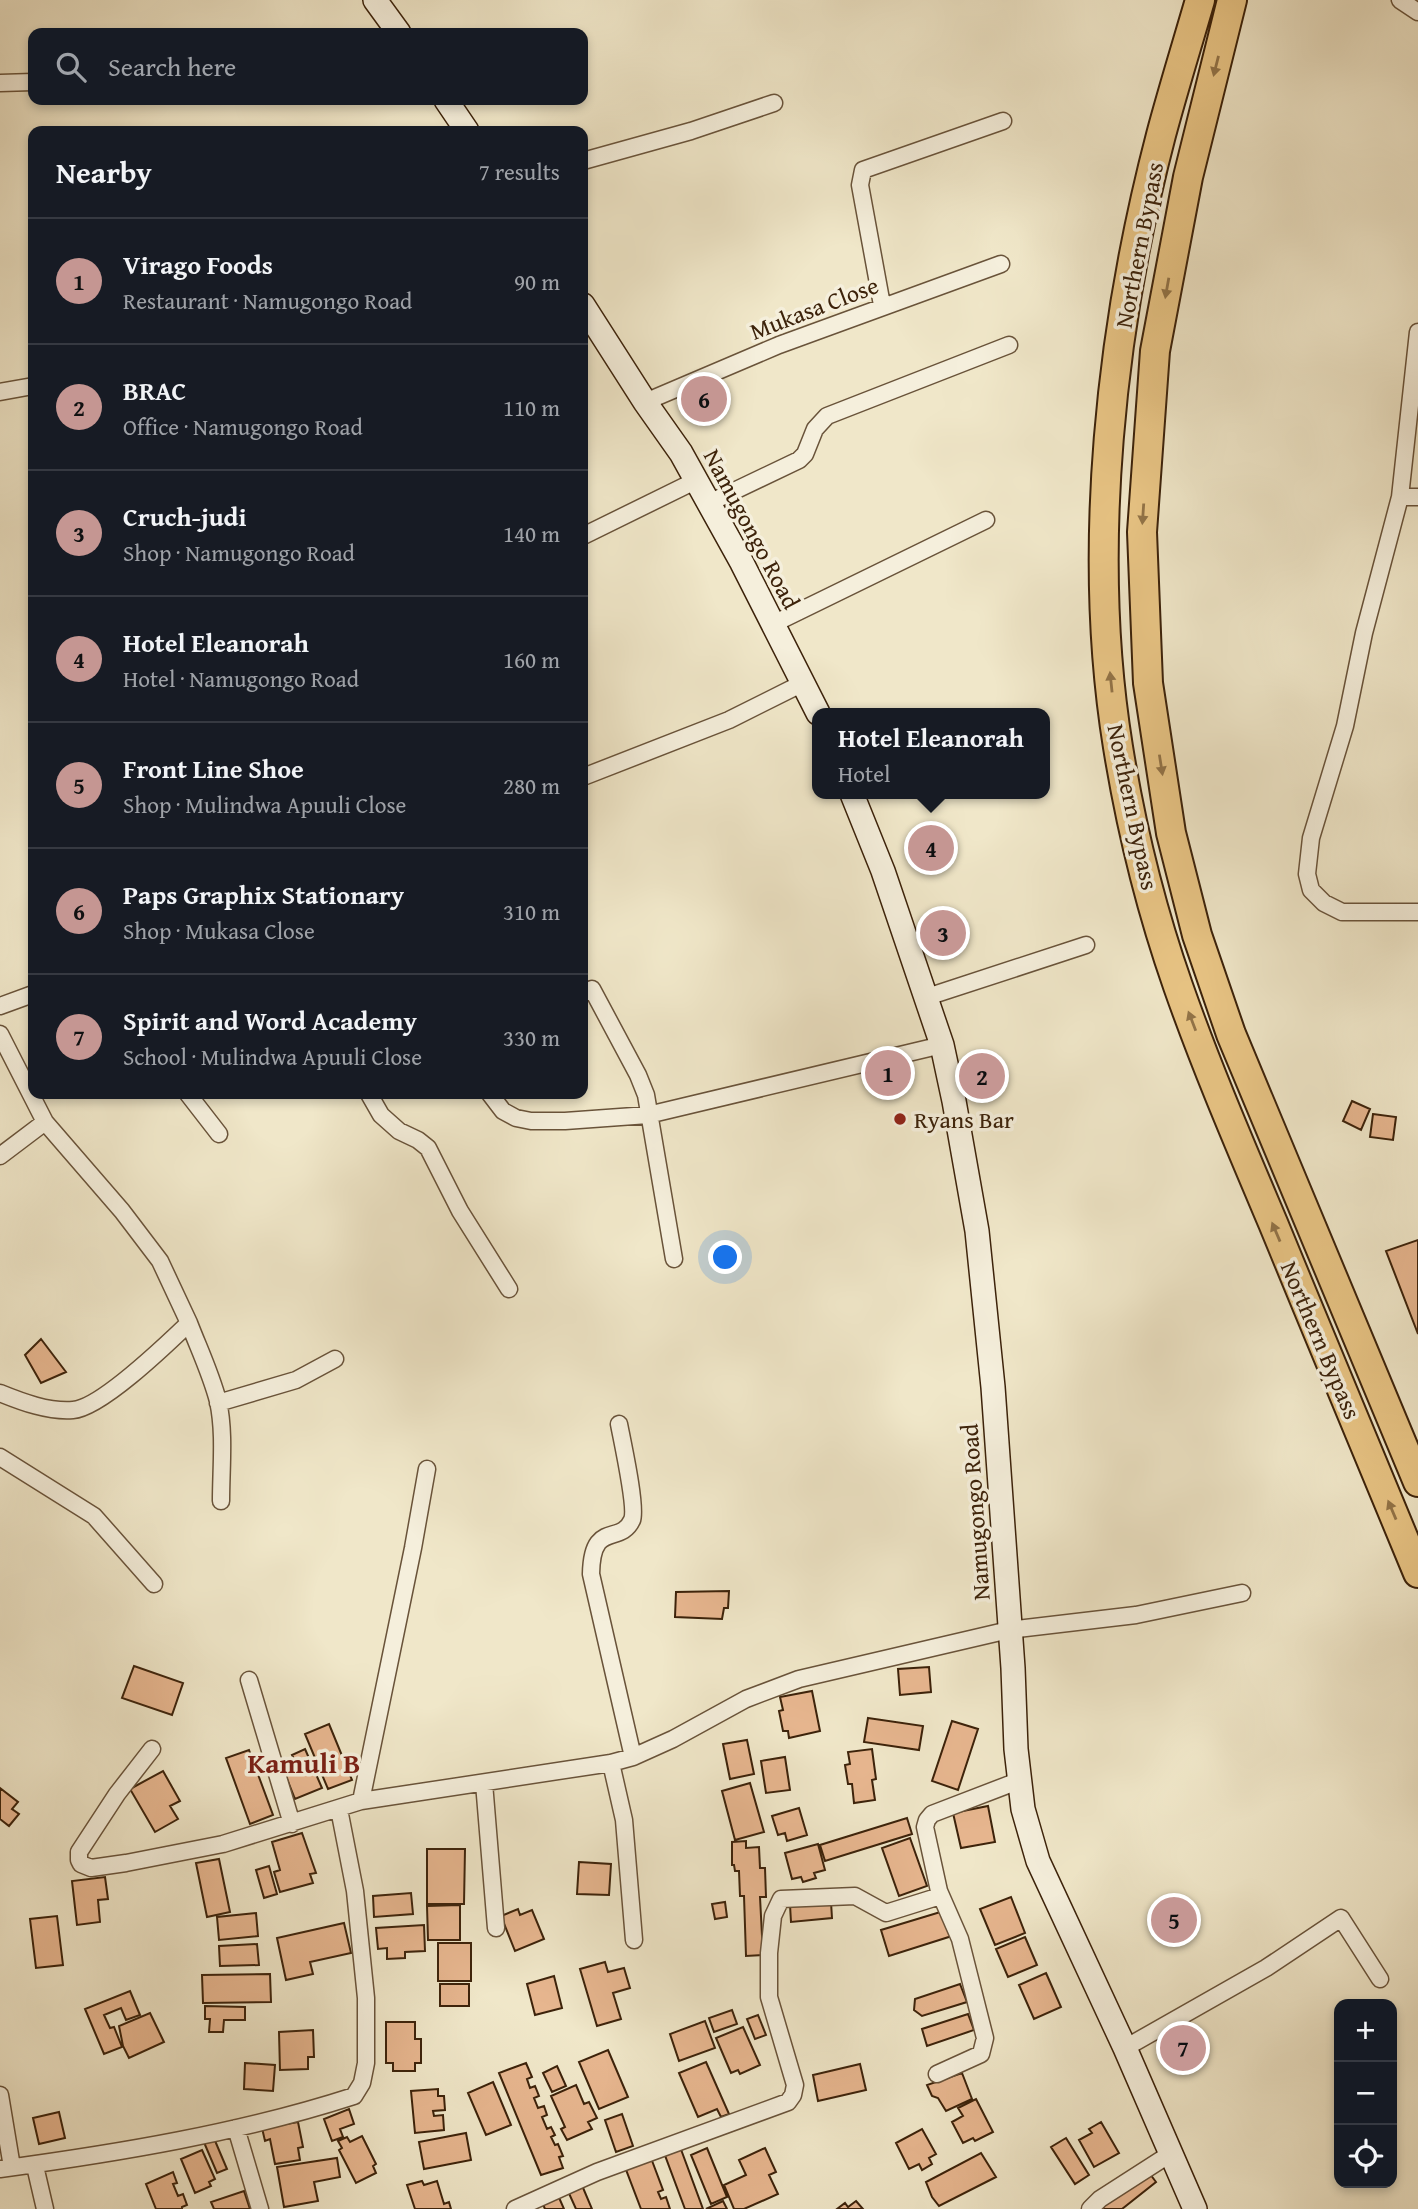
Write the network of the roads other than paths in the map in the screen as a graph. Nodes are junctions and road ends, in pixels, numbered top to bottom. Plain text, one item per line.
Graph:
1 (375, 0) edge
2 (1200, 0) edge
3 (1232, 0) edge
4 (1399, 0) edge
5 (1418, 12) edge
6 (396, 28) edge
7 (28, 82) edge
8 (0, 83) edge
9 (774, 103) dead end
10 (449, 105) edge
11 (1003, 121) dead end
12 (464, 126) edge
13 (588, 160) edge
14 (1001, 264) dead end
15 (882, 306) junction
16 (588, 313) edge
17 (1418, 332) edge
18 (1009, 345) dead end
19 (28, 387) edge
20 (0, 392) edge
21 (645, 402) junction
22 (697, 480) junction
23 (1400, 497) junction
24 (1418, 498) edge
25 (709, 503) junction
26 (986, 520) dead end
27 (588, 534) edge
28 (773, 624) junction
29 (803, 683) junction
30 (816, 708) edge
31 (588, 775) edge
32 (854, 799) edge
33 (1418, 912) edge
34 (1086, 944) dead end
35 (588, 991) edge
36 (28, 996) edge
37 (927, 997) junction
38 (0, 1006) edge
39 (0, 1034) edge
40 (942, 1045) junction
41 (28, 1089) edge
42 (33, 1099) edge
43 (192, 1099) edge
44 (372, 1099) edge
45 (494, 1099) edge
46 (649, 1115) junction
47 (45, 1122) junction
48 (219, 1134) dead end
49 (0, 1156) edge
50 (674, 1259) dead end
51 (509, 1289) dead end
52 (189, 1323) junction
53 (335, 1359) dead end
54 (0, 1393) edge
55 (218, 1403) junction
56 (619, 1424) dead end
57 (0, 1457) edge
58 (427, 1469) dead end
59 (1418, 1482) edge
60 (221, 1501) dead end
61 (1418, 1573) edge
62 (154, 1584) dead end
63 (1242, 1592) dead end
64 (1009, 1630) junction
65 (249, 1680) dead end
66 (152, 1749) dead end
67 (633, 1757) junction
68 (611, 1763) junction
69 (1018, 1781) junction
70 (484, 1783) junction
71 (361, 1801) junction
72 (338, 1809) junction
73 (292, 1824) junction
74 (939, 1891) junction
75 (496, 1928) dead end
76 (634, 1940) dead end
77 (1380, 1979) dead end
78 (1125, 2048) junction
79 (937, 2074) dead end
80 (0, 2095) edge
81 (236, 2128) junction
82 (1170, 2154) junction
83 (35, 2166) junction
84 (6, 2168) edge
85 (45, 2209) edge
86 (260, 2209) edge
87 (515, 2209) edge
88 (1090, 2209) edge
89 (1195, 2209) edge

1 - 6 main road
61 -> 2 highway, Northern Bypass
3 -> 59 highway, Northern Bypass
4 - 5 street
7 - 8 street
9 - 13 street
10 - 12 main road
11 - 15 street
14 - 15 street, Mukasa Close
15 - 21 street, Mukasa Close
16 - 21 main road, Namugongo Road
17 - 23 street
18 - 25 street
19 - 20 street
21 - 22 main road, Namugongo Road
22 - 25 main road, Namugongo Road
22 - 27 street
23 - 24 street
23 - 33 street
25 - 28 main road, Namugongo Road
26 - 28 street
28 - 29 main road, Namugongo Road
29 - 30 main road, Namugongo Road
29 - 31 street
32 - 37 main road, Namugongo Road
34 - 37 street
35 - 46 street
36 - 38 street
37 - 40 main road, Namugongo Road
39 - 41 street
40 - 46 street
40 - 64 main road, Namugongo Road
42 - 47 street
43 - 48 street
44 - 51 street
45 - 46 street
46 - 50 street
47 - 49 street
47 - 52 street
52 - 54 street
52 - 55 street
53 - 55 street
55 - 60 street
56 - 67 street
57 - 62 street
58 - 71 street
63 - 64 street
64 - 67 street
64 - 69 main road, Namugongo Road
65 - 73 street
66 - 73 street
67 - 68 street
68 - 70 street
68 - 76 street
69 - 74 street
69 - 78 main road, Namugongo Road
70 - 71 street
70 - 75 street
71 - 72 street
72 - 73 street
72 - 81 street
74 - 79 street
74 - 87 street
77 - 78 street
78 - 82 main road, Namugongo Road
80 - 84 street
81 - 83 street
81 - 86 street
82 - 88 street
82 - 89 main road, Namugongo Road
83 - 84 street
83 - 85 street

